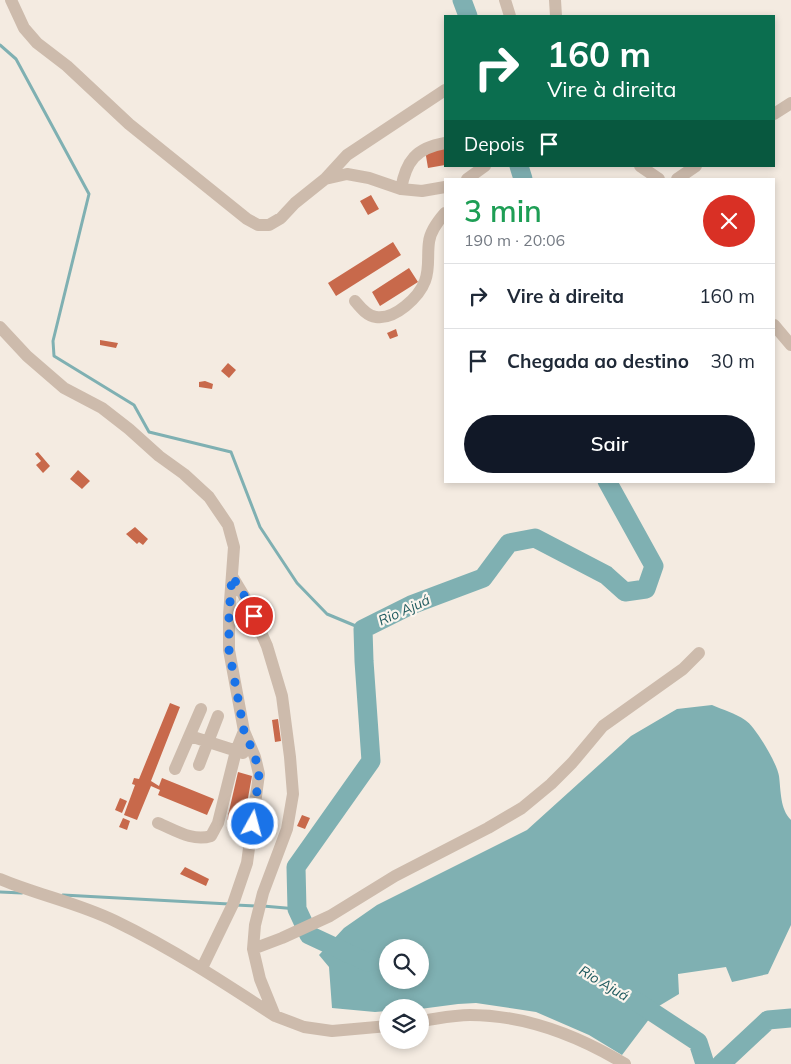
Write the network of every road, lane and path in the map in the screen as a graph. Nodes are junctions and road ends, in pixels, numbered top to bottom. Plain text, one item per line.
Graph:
1 (11, 0) edge
2 (505, 0) edge
3 (555, 0) edge
4 (510, 15) edge
5 (556, 15) edge
6 (444, 91) edge
7 (791, 103) edge
8 (775, 113) edge
9 (444, 143) edge
10 (485, 167) edge
11 (641, 167) edge
12 (695, 167) edge
13 (469, 178) edge
14 (658, 178) edge
15 (678, 178) edge
16 (325, 179) junction
17 (444, 187) edge
18 (401, 189) junction
19 (444, 213) edge
20 (355, 301) dead end
21 (775, 326) edge
22 (0, 327) edge
23 (791, 345) edge
24 (232, 576) junction
25 (700, 653) dead end
26 (200, 709) dead end
27 (218, 716) dead end
28 (244, 731) junction
29 (190, 736) junction
30 (208, 742) junction
31 (236, 751) junction
32 (255, 756) junction
33 (199, 765) dead end
34 (175, 769) dead end
35 (158, 823) dead end
36 (0, 879) edge
37 (253, 948) junction
38 (202, 968) junction
39 (275, 1016) junction
40 (429, 1020) edge
41 (379, 1027) edge
42 (625, 1064) edge

1 - 16 street
2 - 4 street
3 - 5 street
6 - 16 street
7 - 8 street
9 - 18 street
10 - 13 street
11 - 14 street
12 - 15 street
16 - 18 street
17 - 18 street
19 - 20 street
21 - 23 street
22 - 24 street
24 - 28 street
24 - 37 street
25 - 37 street
26 - 29 street
27 - 30 street
28 - 31 street
28 - 32 street
29 - 30 street
29 - 34 street
30 - 31 street
30 - 33 street
31 - 32 street
31 - 35 street
32 - 38 street
36 - 38 street
37 - 39 street
38 - 39 street
39 - 41 street
40 - 42 street

